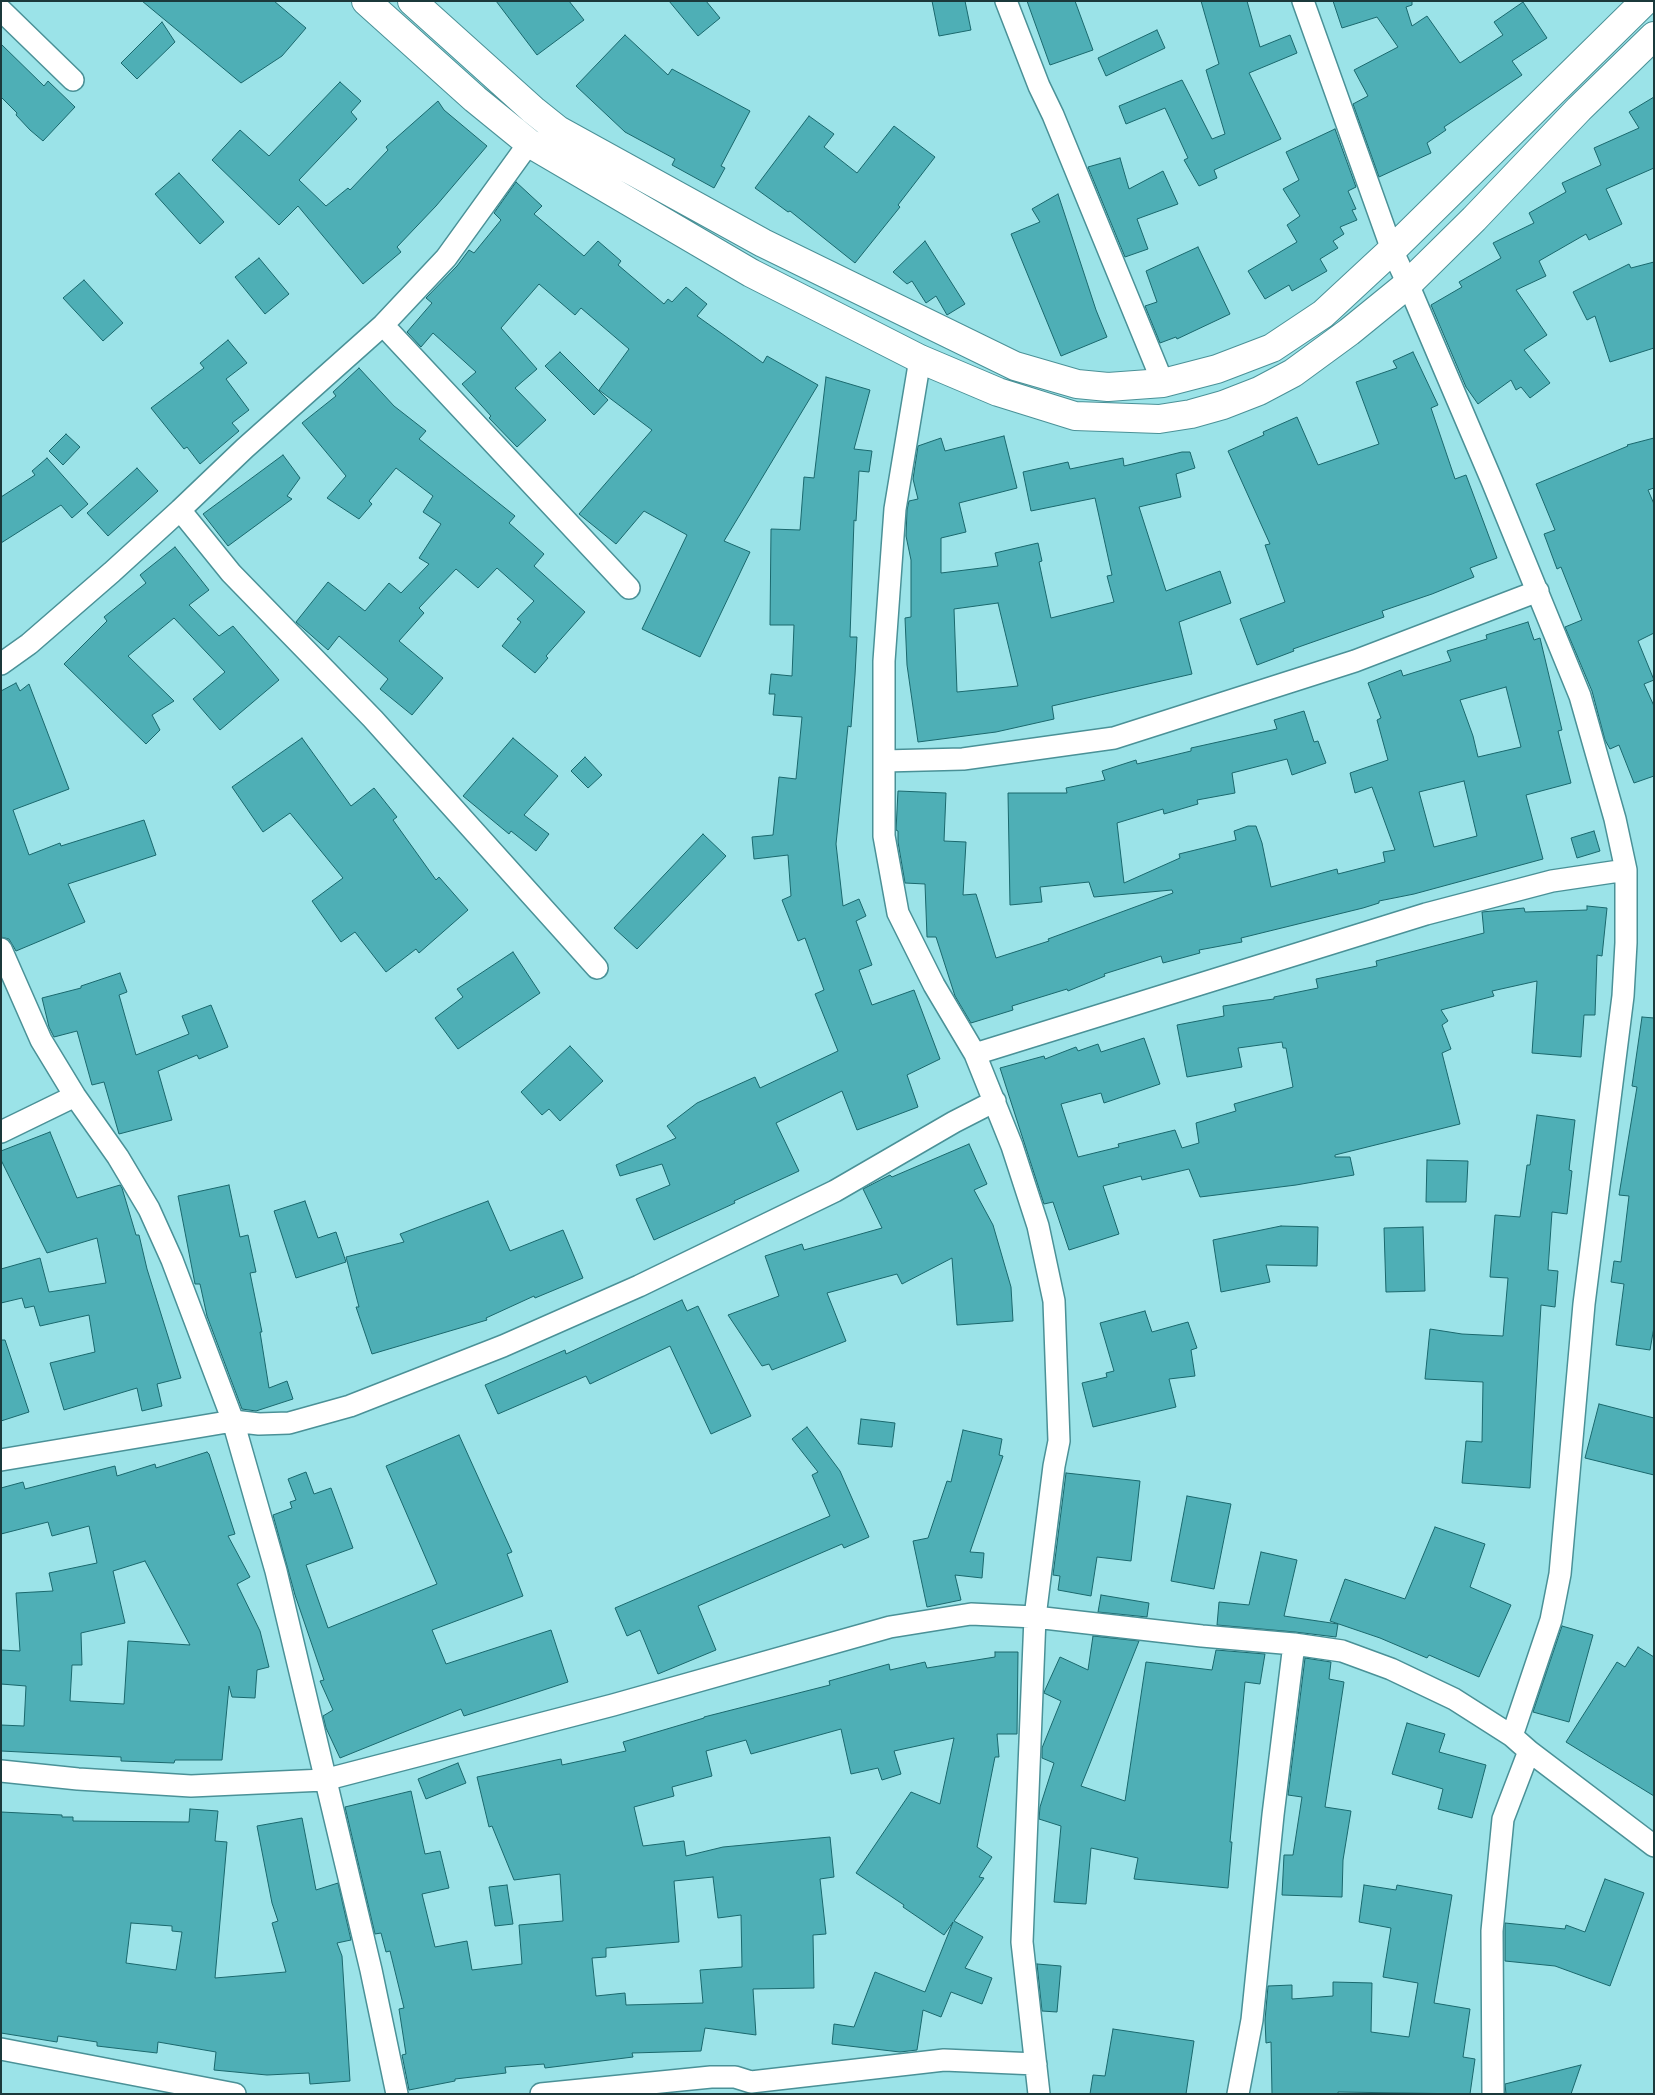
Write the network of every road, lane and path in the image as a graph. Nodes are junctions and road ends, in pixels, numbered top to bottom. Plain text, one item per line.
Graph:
1 (366, 1) edge
2 (412, 1) edge
3 (1006, 1) edge
4 (1303, 1) edge
5 (1645, 1) edge
6 (1, 10) edge
7 (1654, 36) edge
8 (73, 80) dead end
9 (529, 143) junction
10 (1392, 250) junction
11 (1408, 284) junction
12 (383, 325) junction
13 (920, 360) junction
14 (1164, 383) junction
15 (180, 510) junction
16 (629, 588) dead end
17 (1538, 591) junction
18 (1, 664) edge
19 (884, 761) junction
20 (1626, 870) junction
21 (1, 949) edge
22 (597, 968) dead end
23 (975, 1054) junction
24 (75, 1096) junction
25 (995, 1101) junction
26 (1, 1132) edge
27 (233, 1421) junction
28 (1, 1460) edge
29 (1035, 1617) junction
30 (1294, 1644) junction
31 (1512, 1736) junction
32 (1529, 1751) junction
33 (1, 1771) edge
34 (324, 1780) junction
35 (1654, 1846) edge
36 (1, 2049) edge
37 (1036, 2064) junction
38 (756, 2088) edge
39 (235, 2094) edge
40 (397, 2094) edge
41 (541, 2094) edge
42 (1039, 2094) edge
43 (1238, 2094) edge
44 (1493, 2094) edge

1 - 9 main road
2 - 14 main road
3 - 14 street
4 - 10 street
5 - 10 main road
6 - 8 street
7 - 11 main road
9 - 12 street
9 - 13 main road
10 - 11 street
10 - 14 main road
11 - 13 main road
11 - 17 street
12 - 15 street
12 - 16 street
13 - 19 street
15 - 18 street
15 - 22 street
17 - 19 street
17 - 20 street
19 - 23 street
20 - 23 street
20 - 31 street
21 - 24 street
23 - 25 street
24 - 26 street
24 - 27 street
25 - 27 street
25 - 29 street
27 - 28 street
27 - 34 street
29 - 30 street
29 - 34 street
29 - 37 street
30 - 31 street
30 - 43 street
31 - 32 street
32 - 35 street
32 - 44 street
33 - 34 street
34 - 40 street
36 - 39 street
37 - 38 street
37 - 42 street
38 - 41 street

